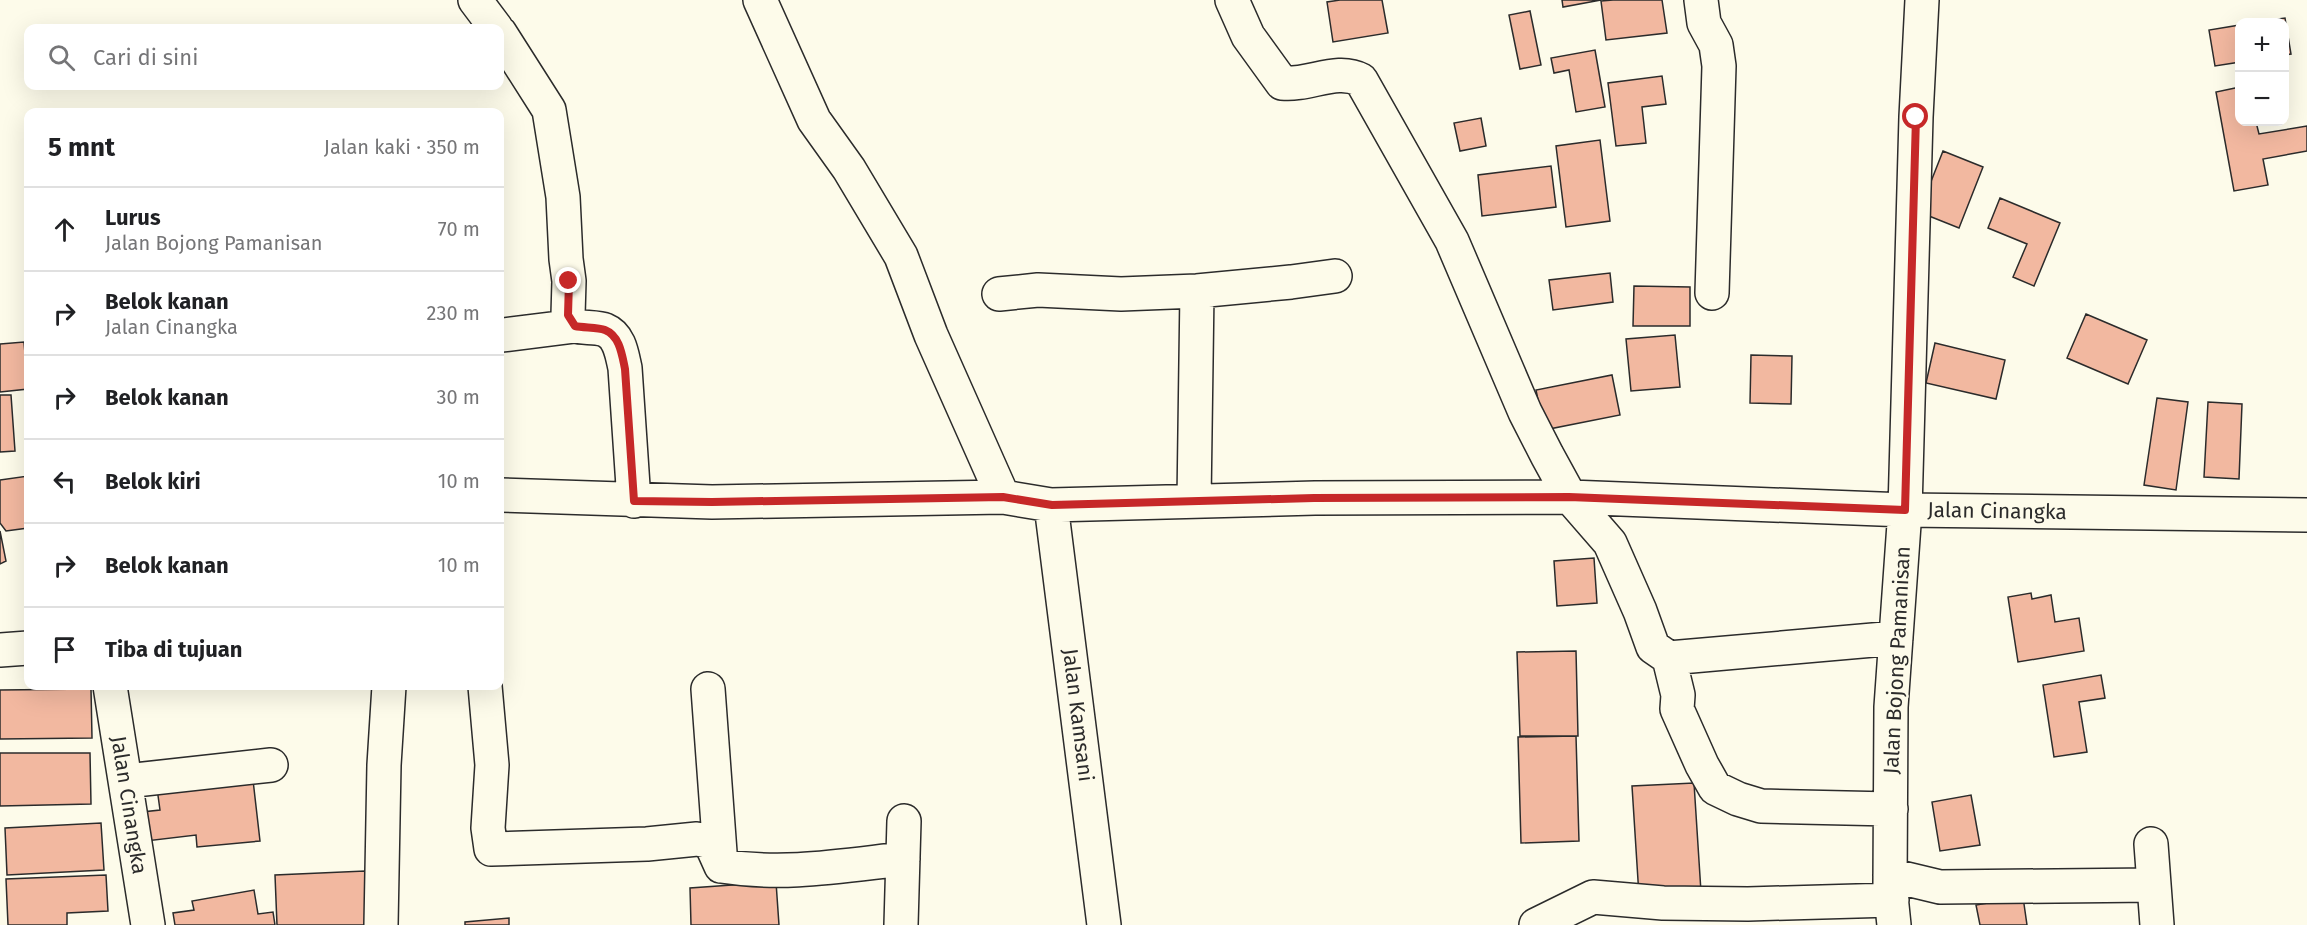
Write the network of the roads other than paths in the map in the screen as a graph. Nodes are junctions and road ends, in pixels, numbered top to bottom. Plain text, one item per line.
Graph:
1 (476, 0) edge
2 (760, 0) edge
3 (1232, 0) edge
4 (1701, 0) edge
5 (1922, 0) edge
6 (493, 24) edge
7 (504, 39) edge
8 (1335, 276) dead end
9 (1197, 291) junction
10 (1712, 293) dead end
11 (999, 294) dead end
12 (575, 326) junction
13 (504, 335) edge
14 (504, 495) edge
15 (1003, 497) junction
16 (1569, 497) junction
17 (634, 501) junction
18 (1194, 501) junction
19 (1052, 505) junction
20 (1905, 510) junction
21 (2307, 515) edge
22 (1896, 638) junction
23 (24, 648) edge
24 (0, 650) edge
25 (1669, 658) junction
26 (708, 689) dead end
27 (111, 690) edge
28 (389, 690) edge
29 (485, 690) edge
30 (271, 765) dead end
31 (126, 781) junction
32 (1891, 809) junction
33 (904, 821) dead end
34 (2151, 844) dead end
35 (903, 859) junction
36 (721, 866) junction
37 (2153, 885) junction
38 (1892, 900) edge
39 (148, 925) edge
40 (381, 925) edge
41 (901, 925) edge
42 (1104, 925) edge
43 (1536, 925) edge
44 (2157, 925) edge

1 - 6 street
2 - 15 street
3 - 16 street
4 - 10 street
5 - 20 street, Jalan Bojong Pamanisan
7 - 12 street
8 - 9 street
9 - 11 street
9 - 18 street
12 - 13 street
12 - 17 street
14 - 17 street, Jalan Cinangka
15 - 17 street, Jalan Cinangka
15 - 19 street, Jalan Cinangka
16 - 18 street, Jalan Cinangka
16 - 20 street, Jalan Cinangka
16 - 25 street
18 - 19 street, Jalan Cinangka
19 - 42 street, Jalan Kamsani
20 - 21 street, Jalan Cinangka
20 - 22 street, Jalan Bojong Pamanisan
22 - 25 street
22 - 32 street, Jalan Bojong Pamanisan
23 - 24 street
25 - 32 street
26 - 36 street
27 - 31 street, Jalan Cinangka
28 - 40 street
29 - 36 street
30 - 31 street
31 - 39 street, Jalan Cinangka
32 - 38 street, Jalan Bojong Pamanisan
33 - 35 street
34 - 37 street
35 - 36 street
35 - 41 street
37 - 38 street
37 - 44 street
38 - 43 street

